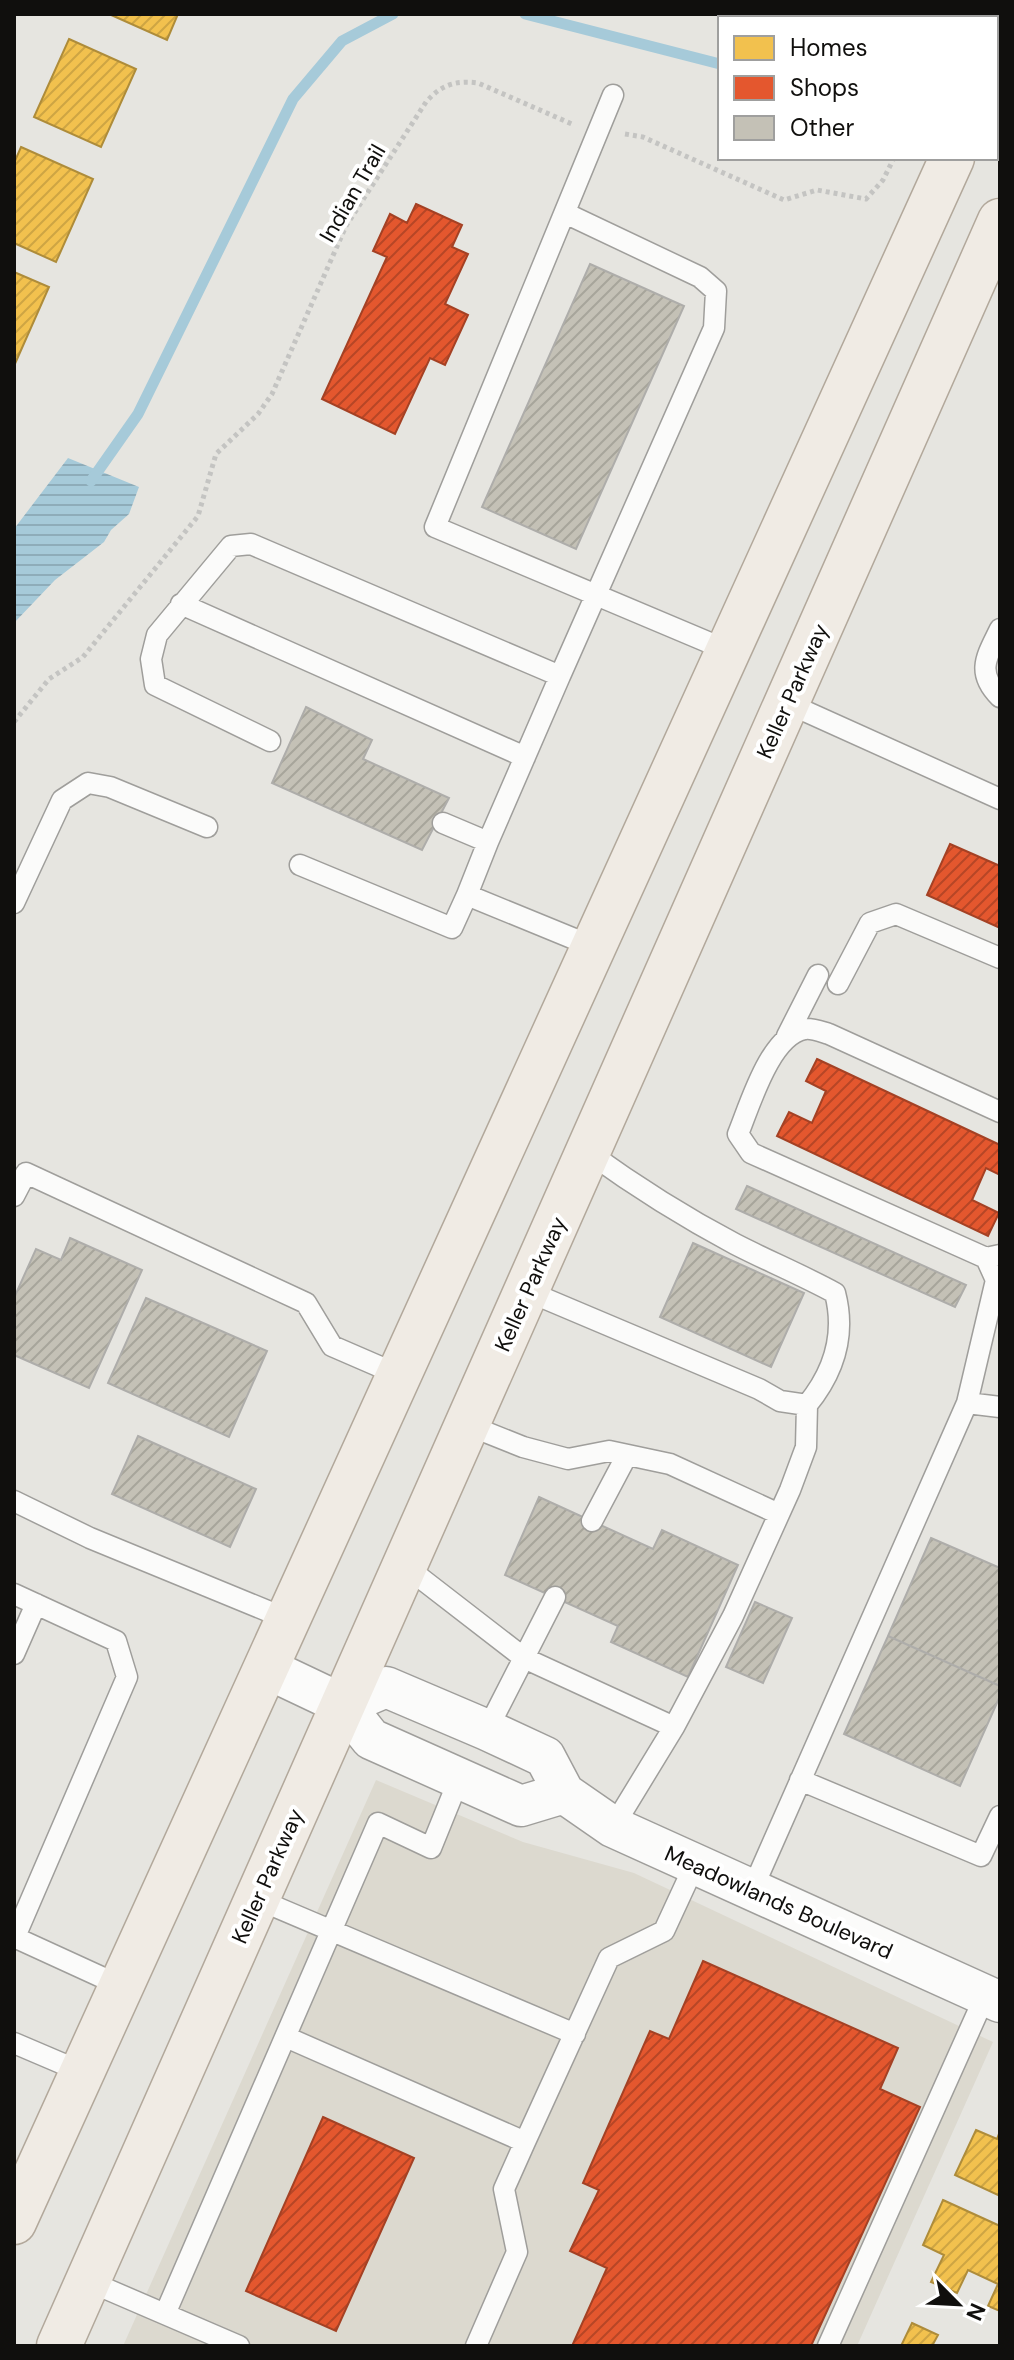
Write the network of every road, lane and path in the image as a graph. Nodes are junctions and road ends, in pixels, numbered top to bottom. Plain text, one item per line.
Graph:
1 (613, 95) dead end
2 (599, 130) junction
3 (893, 160) edge
4 (951, 160) edge
5 (565, 213) junction
6 (1000, 221) edge
7 (597, 595) junction
8 (181, 604) junction
9 (1000, 629) edge
10 (729, 651) junction
11 (560, 676) junction
12 (1000, 697) edge
13 (787, 703) junction
14 (14, 722) edge
15 (270, 741) dead end
16 (525, 757) junction
17 (1000, 799) edge
18 (443, 823) dead end
19 (207, 827) dead end
20 (488, 842) junction
21 (300, 865) dead end
22 (467, 895) junction
23 (14, 903) edge
24 (594, 947) junction
25 (1000, 958) edge
26 (818, 975) dead end
27 (838, 984) dead end
28 (787, 1036) junction
29 (1000, 1112) edge
30 (588, 1152) junction
31 (20, 1171) edge
32 (14, 1196) edge
33 (993, 1257) edge
34 (527, 1291) junction
35 (399, 1375) junction
36 (967, 1403) junction
37 (807, 1405) junction
38 (1000, 1407) edge
39 (468, 1425) junction
40 (627, 1455) junction
41 (14, 1501) edge
42 (779, 1514) junction
43 (592, 1521) dead end
44 (405, 1566) junction
45 (14, 1594) edge
46 (555, 1597) dead end
47 (36, 1604) junction
48 (287, 1619) junction
49 (14, 1654) edge
50 (524, 1658) junction
51 (266, 1668) junction
52 (344, 1705) junction
53 (674, 1727) junction
54 (487, 1730) junction
55 (459, 1779) junction
56 (800, 1780) junction
57 (564, 1793) junction
58 (1000, 1816) edge
59 (613, 1827) junction
60 (695, 1864) junction
61 (752, 1890) junction
62 (257, 1899) junction
63 (332, 1931) junction
64 (14, 1938) edge
65 (121, 1986) junction
66 (993, 1999) edge
67 (575, 2034) junction
68 (286, 2037) junction
69 (14, 2043) edge
70 (82, 2072) junction
71 (525, 2142) junction
72 (14, 2222) edge
73 (88, 2281) junction
74 (165, 2314) junction
75 (59, 2346) edge
76 (239, 2346) edge
77 (476, 2346) edge
78 (828, 2346) edge

1 - 2 lane
2 - 3 path, Indian Trail
2 - 5 lane
2 - 14 path, Indian Trail
4 - 10 main road
5 - 7 lane
5 - 7 lane
6 - 13 main road, Keller Parkway
7 - 10 lane
7 - 11 lane
8 - 11 lane
8 - 15 lane
8 - 16 lane
9 - 12 lane
10 - 24 main road
11 - 16 lane
13 - 17 lane
13 - 30 main road, Keller Parkway
16 - 20 lane
18 - 20 lane
19 - 23 lane
20 - 22 lane
21 - 22 lane
22 - 24 lane
24 - 35 main road
25 - 27 lane
26 - 28 lane
28 - 29 lane
28 - 33 lane
30 - 34 main road, Keller Parkway
30 - 37 lane
31 - 32 lane
31 - 35 lane
33 - 36 lane
34 - 37 lane
34 - 39 main road, Keller Parkway
35 - 48 main road
36 - 38 lane
36 - 56 lane
37 - 42 lane
39 - 40 lane
39 - 44 main road, Keller Parkway
40 - 42 lane
40 - 43 lane
41 - 48 lane
42 - 53 lane
44 - 50 lane
44 - 52 main road, Keller Parkway
45 - 47 lane
46 - 50 lane
47 - 49 lane
47 - 64 lane
48 - 51 main road
50 - 53 lane
50 - 54 lane
51 - 52 street
51 - 65 main road
52 - 54 street, Meadowlands Boulevard
52 - 55 street
52 - 62 main road, Keller Parkway
53 - 59 lane
54 - 57 street, Meadowlands Boulevard
55 - 57 street
55 - 63 lane
56 - 58 lane
56 - 61 lane
57 - 59 street, Meadowlands Boulevard
59 - 60 street, Meadowlands Boulevard
60 - 61 street, Meadowlands Boulevard
60 - 67 lane
61 - 66 street, Meadowlands Boulevard
62 - 63 lane
62 - 73 main road, Keller Parkway
63 - 67 lane
63 - 68 lane
64 - 65 lane
65 - 70 main road
66 - 78 lane
67 - 71 lane
68 - 71 lane
68 - 74 lane
69 - 70 lane
70 - 72 main road
71 - 77 lane
73 - 74 lane
73 - 75 main road, Keller Parkway
74 - 76 lane

